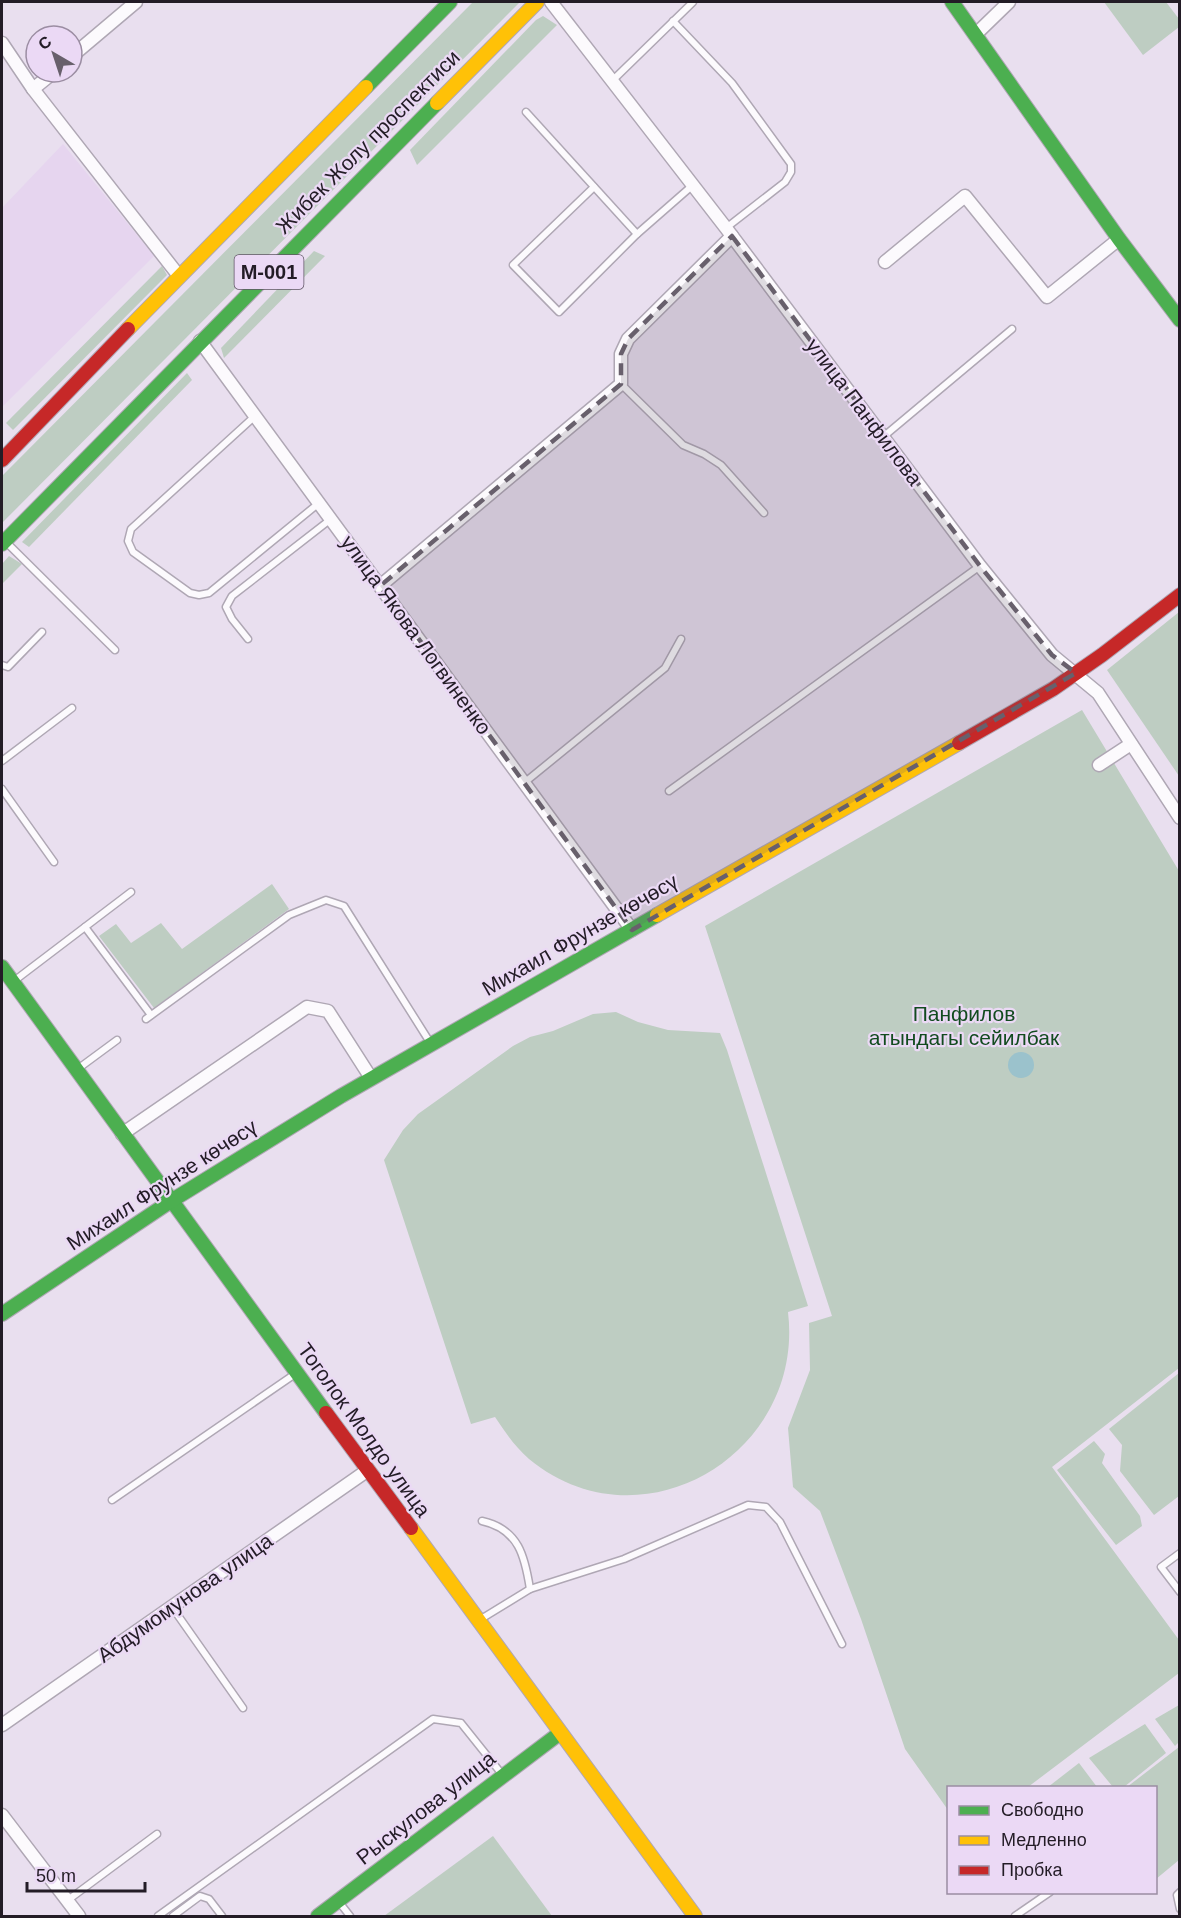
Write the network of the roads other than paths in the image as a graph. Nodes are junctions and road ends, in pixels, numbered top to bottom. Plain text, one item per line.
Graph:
1 (136, 2) edge
2 (450, 2) edge
3 (537, 2) edge
4 (551, 2) edge
5 (693, 2) edge
6 (952, 2) edge
7 (1009, 2) edge
8 (673, 21) junction
9 (976, 34) junction
10 (2, 43) edge
11 (84, 46) edge
12 (613, 80) junction
13 (39, 84) edge
14 (33, 89) junction
15 (526, 112) dead end
16 (693, 185) junction
17 (594, 187) junction
18 (729, 232) junction
19 (637, 234) junction
20 (1119, 239) junction
21 (885, 262) dead end
22 (179, 276) junction
23 (1179, 320) edge
24 (1012, 329) dead end
25 (201, 341) junction
26 (621, 384) junction
27 (255, 416) junction
28 (883, 437) junction
29 (2, 460) edge
30 (319, 502) junction
31 (764, 513) dead end
32 (331, 519) junction
33 (3, 542) edge
34 (980, 566) junction
35 (380, 586) junction
36 (1179, 595) edge
37 (42, 632) dead end
38 (248, 639) dead end
39 (681, 639) dead end
40 (115, 650) dead end
41 (2, 665) edge
42 (1076, 674) junction
43 (72, 708) dead end
44 (1131, 744) junction
45 (2, 760) edge
46 (1099, 765) dead end
47 (524, 783) junction
48 (2, 789) edge
49 (669, 791) dead end
50 (1179, 818) edge
51 (54, 862) dead end
52 (131, 892) dead end
53 (85, 927) junction
54 (632, 930) junction
55 (2, 967) edge
56 (13, 982) junction
57 (117, 1040) dead end
58 (432, 1044) junction
59 (76, 1070) junction
60 (371, 1078) junction
61 (122, 1134) junction
62 (171, 1201) junction
63 (2, 1314) edge
64 (297, 1373) junction
65 (368, 1470) junction
66 (112, 1500) dead end
67 (482, 1521) dead end
68 (1179, 1553) edge
69 (530, 1589) junction
70 (1179, 1592) edge
71 (172, 1607) junction
72 (478, 1620) junction
73 (842, 1644) dead end
74 (243, 1708) dead end
75 (2, 1725) edge
76 (560, 1733) junction
77 (502, 1775) junction
78 (2, 1815) edge
79 (157, 1834) dead end
80 (1179, 1892) edge
81 (1049, 1894) edge
82 (67, 1901) junction
83 (339, 1901) junction
84 (1179, 1909) edge
85 (79, 1917) edge
86 (158, 1917) edge
87 (173, 1917) edge
88 (222, 1917) edge
89 (318, 1917) edge
90 (350, 1917) edge
91 (695, 1917) edge
92 (1015, 1917) edge

1 - 11 street
2 - 22 main road, Жибек Жолу проспектиси / М-001
3 - 25 main road, Жибек Жолу проспектиси / М-001
4 - 12 street, улица Панфилова
5 - 8 lane
6 - 9 main road
7 - 9 street
8 - 12 lane
8 - 18 lane
9 - 20 main road
10 - 14 street
12 - 16 street, улица Панфилова
13 - 14 street
14 - 22 street
15 - 17 lane
16 - 18 street, улица Панфилова
16 - 19 lane
17 - 19 lane
17 - 19 lane
18 - 26 street
18 - 28 street, улица Панфилова
20 - 21 street
20 - 23 main road
22 - 29 main road, Жибек Жолу проспектиси / М-001
24 - 28 lane
25 - 27 street, улица Якова Логвиненко
25 - 33 main road, Жибек Жолу проспектиси / М-001
26 - 31 lane
26 - 35 street
27 - 30 street, улица Якова Логвиненко
27 - 30 lane
28 - 34 street, улица Панфилова
30 - 32 street, улица Якова Логвиненко
32 - 35 street, улица Якова Логвиненко
32 - 38 lane
33 - 40 lane
34 - 42 street, улица Панфилова
34 - 49 lane
35 - 47 street, улица Якова Логвиненко
36 - 42 main road, Михаил Фрунзе көчөсү
37 - 41 lane
39 - 47 lane
42 - 44 street, улица Панфилова
42 - 54 main road, Михаил Фрунзе көчөсү
43 - 45 lane
44 - 46 street
44 - 50 street, улица Панфилова
47 - 54 street, улица Якова Логвиненко
48 - 51 lane
52 - 53 lane
53 - 56 lane
53 - 58 lane
54 - 58 main road, Михаил Фрунзе көчөсү
55 - 56 main road, Тоголок Молдо улица
56 - 59 main road, Тоголок Молдо улица
57 - 59 lane
58 - 60 main road, Михаил Фрунзе көчөсү
59 - 61 main road, Тоголок Молдо улица
60 - 61 street
60 - 62 main road, Михаил Фрунзе көчөсү
61 - 62 main road, Тоголок Молдо улица
62 - 63 main road, Михаил Фрунзе көчөсү
62 - 64 main road, Тоголок Молдо улица
64 - 65 main road, Тоголок Молдо улица
64 - 66 lane
65 - 71 street, Абдумомунова улица
65 - 72 main road, Тоголок Молдо улица
67 - 69 lane
68 - 70 lane
69 - 72 lane
69 - 73 lane
71 - 74 lane
71 - 75 street, Абдумомунова улица
72 - 76 main road, Тоголок Молдо улица
76 - 77 main road, Рыскулова улица
76 - 91 main road, Тоголок Молдо улица
77 - 83 main road, Рыскулова улица
77 - 86 lane
78 - 82 street
79 - 82 lane
80 - 84 lane
81 - 92 lane
82 - 85 street
83 - 89 main road, Рыскулова улица
83 - 90 lane
87 - 88 lane

